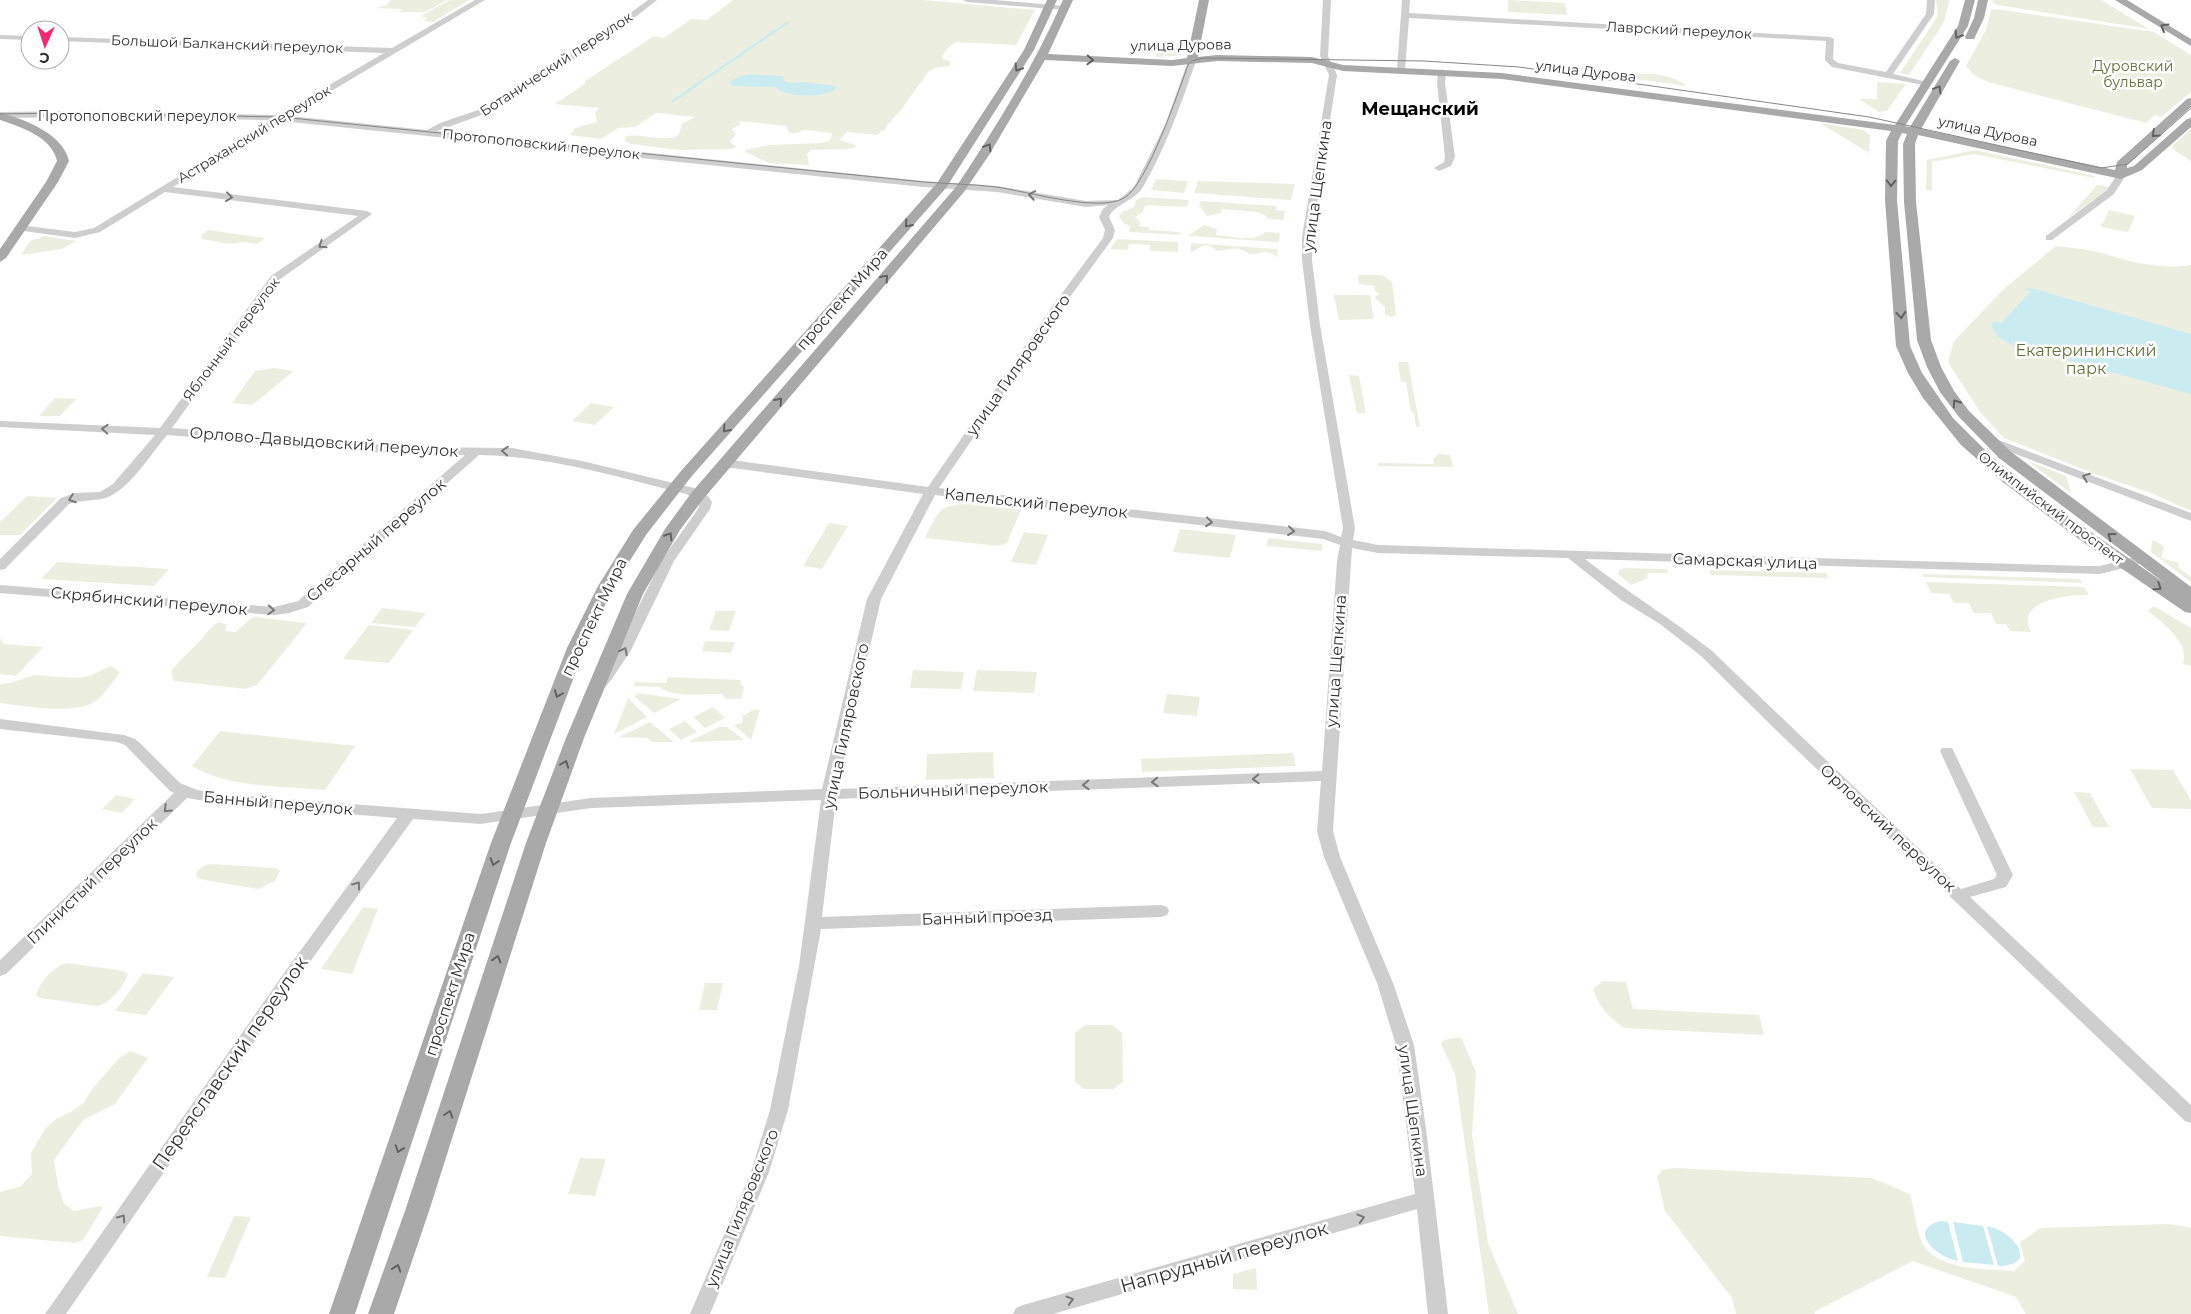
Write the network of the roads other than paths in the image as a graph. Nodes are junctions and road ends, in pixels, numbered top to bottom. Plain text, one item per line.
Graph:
1 (481, 0) edge
2 (653, 0) edge
3 (967, 0) edge
4 (1204, 0) edge
5 (1328, 0) edge
6 (1406, 0) edge
7 (1930, 0) edge
8 (1970, 0) edge
9 (1983, 0) edge
10 (2120, 0) edge
11 (1051, 3) edge
12 (1066, 4) edge
13 (1404, 15) junction
14 (0, 37) edge
15 (20, 38) edge
16 (70, 38) edge
17 (2191, 42) edge
18 (394, 51) junction
19 (1193, 56) junction
20 (1041, 57) junction
21 (1326, 60) junction
22 (1401, 65) junction
23 (1442, 72) junction
24 (1888, 75) junction
25 (1928, 83) junction
26 (2191, 101) edge
27 (0, 117) edge
28 (279, 118) junction
29 (1842, 120) junction
30 (2191, 121) edge
31 (1899, 127) junction
32 (1914, 131) junction
33 (429, 133) junction
34 (1892, 146) junction
35 (1438, 168) dead end
36 (2121, 175) junction
37 (942, 185) junction
38 (962, 186) junction
39 (162, 189) junction
40 (1124, 200) junction
41 (1080, 204) junction
42 (1106, 221) junction
43 (19, 228) junction
44 (2049, 238) dead end
45 (0, 258) edge
46 (0, 424) edge
47 (163, 432) junction
48 (1988, 440) junction
49 (477, 451) junction
50 (725, 462) junction
51 (675, 487) junction
52 (931, 491) junction
53 (698, 495) junction
54 (2191, 517) edge
55 (1347, 543) junction
56 (1573, 556) junction
57 (2143, 559) junction
58 (2126, 565) junction
59 (0, 566) edge
60 (0, 589) edge
61 (2191, 595) edge
62 (297, 607) joint
63 (2191, 608) edge
64 (0, 724) edge
65 (1946, 751) dead end
66 (1328, 776) junction
67 (184, 792) junction
68 (828, 795) junction
69 (548, 809) junction
70 (408, 814) junction
71 (511, 816) junction
72 (1959, 895) junction
73 (1161, 911) dead end
74 (813, 923) junction
75 (0, 970) edge
76 (2191, 1116) edge
77 (1425, 1198) junction
78 (55, 1314) edge
79 (342, 1314) edge
80 (381, 1314) edge
81 (700, 1314) edge
82 (1023, 1314) edge
83 (1438, 1314) edge

1 - 18 street, Астраханский переулок
2 - 33 street, Ботанический переулок
3 - 11 street
4 - 19 main road, улица Гиляровского
5 - 21 street, улица Щепкина
6 - 13 street
7 - 24 street
8 -> 25 main road, Олимпийский проспект
32 -> 9 main road, Олимпийский проспект
17 -> 10 main road
11 - 12 street
11 -> 37 main road, проспект Мира
12 - 20 main road, проспект Мира
13 - 22 street
13 - 24 street, Лаврский переулок
14 - 15 street
16 - 18 street, Большой Балканский переулок
18 - 28 street, Астраханский переулок
20 -> 19 main road, улица Дурова
19 - 21 main road, улица Дурова
19 - 40 street, улица Гиляровского
38 -> 20 main road, проспект Мира
21 - 22 main road, улица Дурова
21 - 55 street, улица Щепкина
22 - 23 main road, улица Дурова
23 - 29 main road, улица Дурова
23 - 35 street
24 - 25 street, Лаврский переулок
25 - 31 main road, Олимпийский проспект
26 -> 36 main road
27 - 28 street, Протопоповский переулок
27 - 43 main road
28 - 33 street, Протопоповский переулок
28 - 39 street, Астраханский переулок
29 - 31 main road, улица Дурова
29 - 34 main road
30 - 36 main road
31 - 32 main road, улица Дурова
31 - 34 main road, Олимпийский проспект
32 - 36 main road, улица Дурова
48 -> 32 main road, Олимпийский проспект
33 - 37 street, Протопоповский переулок
34 -> 58 main road, Олимпийский проспект
36 - 44 street
37 - 38 street, Протопоповский переулок
37 -> 51 main road, проспект Мира
41 -> 38 street, Протопоповский переулок
50 -> 38 main road, проспект Мира
39 - 43 street, Астраханский переулок
39 -> 47 street, Яблонный переулок
40 - 41 street
40 - 42 street, улица Гиляровского
41 - 42 street
42 - 52 street, улица Гиляровского
43 - 45 main road
47 -> 46 street, Орлово-Давыдовский переулок
47 - 49 street, Орлово-Давыдовский переулок
47 -> 59 street, Яблонный переулок
54 -> 48 street
57 -> 48 main road, Олимпийский проспект
51 -> 49 street, Орлово-Давыдовский переулок
49 - 62 street, Слесарный переулок
50 - 52 street, Капельский переулок
50 - 53 main road, проспект Мира
51 - 53 street, Орлово-Давыдовский переулок
51 -> 71 main road, проспект Мира
52 -> 55 street, Капельский переулок
52 - 68 street, улица Гиляровского
69 -> 53 main road, проспект Мира
55 - 56 street, Самарская улица
55 - 66 street, улица Щепкина
56 - 58 street, Самарская улица
56 - 72 street, Орловский переулок
57 - 58 street, Самарская улица
57 - 61 main road, Олимпийский проспект
58 -> 63 main road, Олимпийский проспект
60 -> 62 street, Скрябинский переулок
64 - 67 street, Банный переулок
65 - 72 street
66 -> 68 street, Больничный переулок
66 - 77 street, улица Щепкина
67 - 70 street, Банный переулок
67 -> 75 street, Глинистый переулок
68 - 69 street, Больничный переулок
68 - 74 street, улица Гиляровского
69 - 71 street, Банный переулок
80 -> 69 main road, проспект Мира
70 - 71 street, Банный переулок
78 -> 70 street, Переяславский переулок
71 -> 79 main road, проспект Мира
72 - 76 street, Орловский переулок
73 - 74 street, Банный проезд
74 - 81 street, улица Гиляровского
82 -> 77 street, Напрудный переулок
77 - 83 street, улица Щепкина

